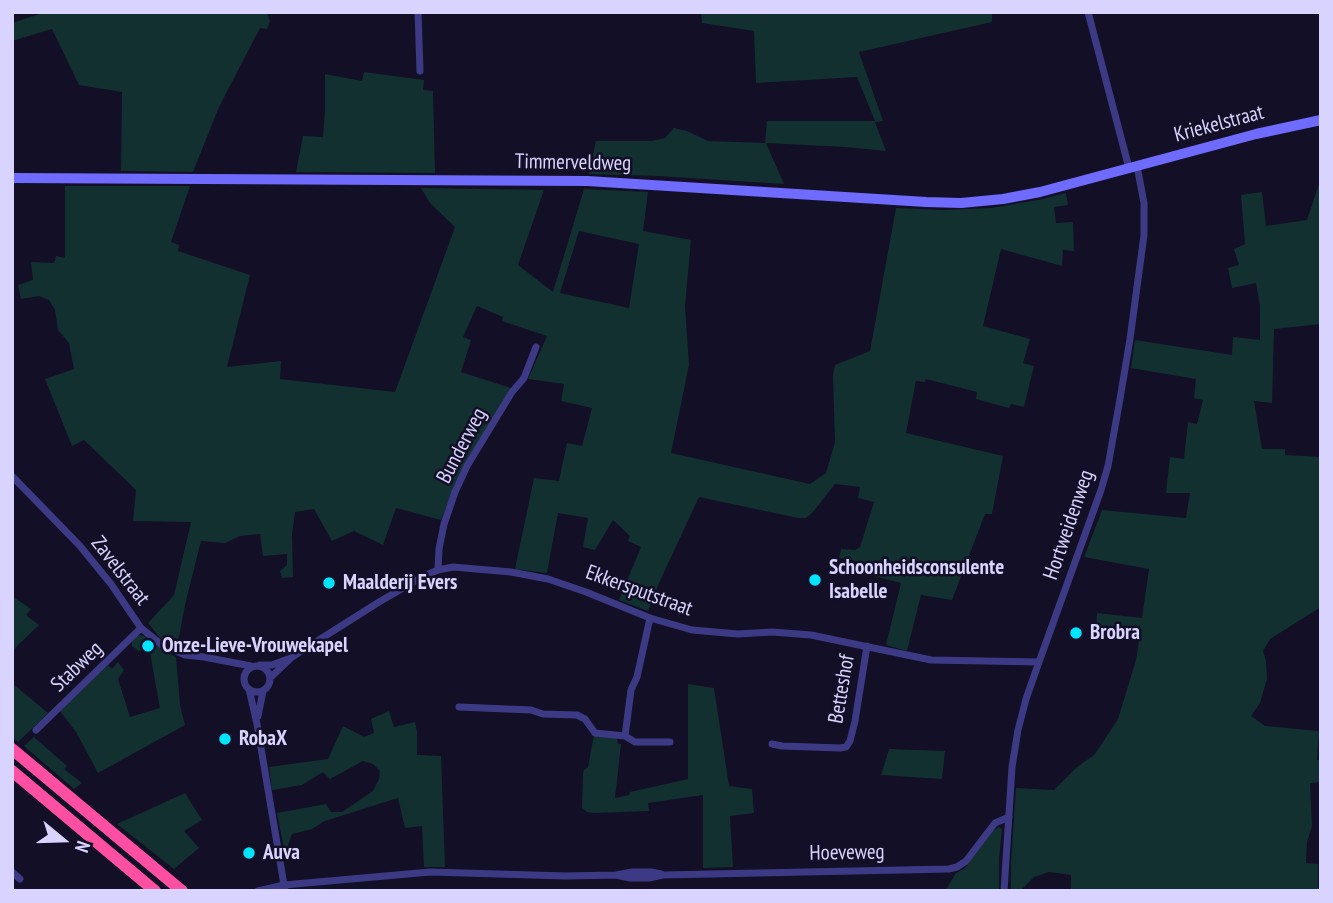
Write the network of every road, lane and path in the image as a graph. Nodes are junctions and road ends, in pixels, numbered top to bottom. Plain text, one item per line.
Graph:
1 (418, 12) edge
2 (1088, 12) edge
3 (420, 71) dead end
4 (1321, 120) edge
5 (1133, 167) junction
6 (12, 178) edge
7 (536, 347) dead end
8 (12, 476) edge
9 (438, 570) junction
10 (650, 618) junction
11 (141, 628) junction
12 (867, 646) junction
13 (292, 657) junction
14 (216, 660) junction
15 (1039, 662) junction
16 (256, 666) junction
17 (271, 677) junction
18 (243, 678) junction
19 (249, 690) junction
20 (262, 691) junction
21 (459, 707) dead end
22 (257, 724) junction
23 (36, 730) dead end
24 (625, 736) junction
25 (670, 742) dead end
26 (772, 744) dead end
27 (12, 749) edge
28 (12, 771) edge
29 (1009, 817) junction
30 (12, 872) edge
31 (20, 879) dead end
32 (285, 888) edge
33 (155, 891) edge
34 (182, 891) edge
35 (258, 891) edge
36 (1004, 891) edge

1 - 3 street
2 - 5 street, Hortweidenweg
4 - 5 street, Kriekelstraat
5 - 6 street, Timmerveldweg
5 - 15 street, Hortweidenweg
7 - 9 street, Bunderweg
8 - 11 street, Zavelstraat
9 - 10 street, Ekkersputstraat
9 - 13 street, Ekkersputstraat
10 - 12 street, Ekkersputstraat
10 - 24 street
11 - 14 street, Zavelstraat
11 - 23 street, Stabweg
12 - 15 street, Ekkersputstraat
12 - 26 street, Betteshof
13 - 16 street, Ekkersputstraat
13 - 17 street, Ekkersputstraat
14 - 16 street, Zavelstraat
14 - 18 street, Zavelstraat
15 - 29 street, Hortweidenweg
16 - 17 street
16 - 18 street
17 - 20 street, Zavelstraat
18 - 19 street, Zavelstraat
19 - 20 street
19 - 22 street, Zavelstraat
20 - 22 street, Zavelstraat
21 - 24 street
22 - 32 street, Zavelstraat
24 - 25 street
27 - 34 highway
28 - 33 highway
29 - 32 street, Hoeveweg
29 - 36 street, Hortweidenweg
30 - 31 street
32 - 35 street, Hoeveweg

